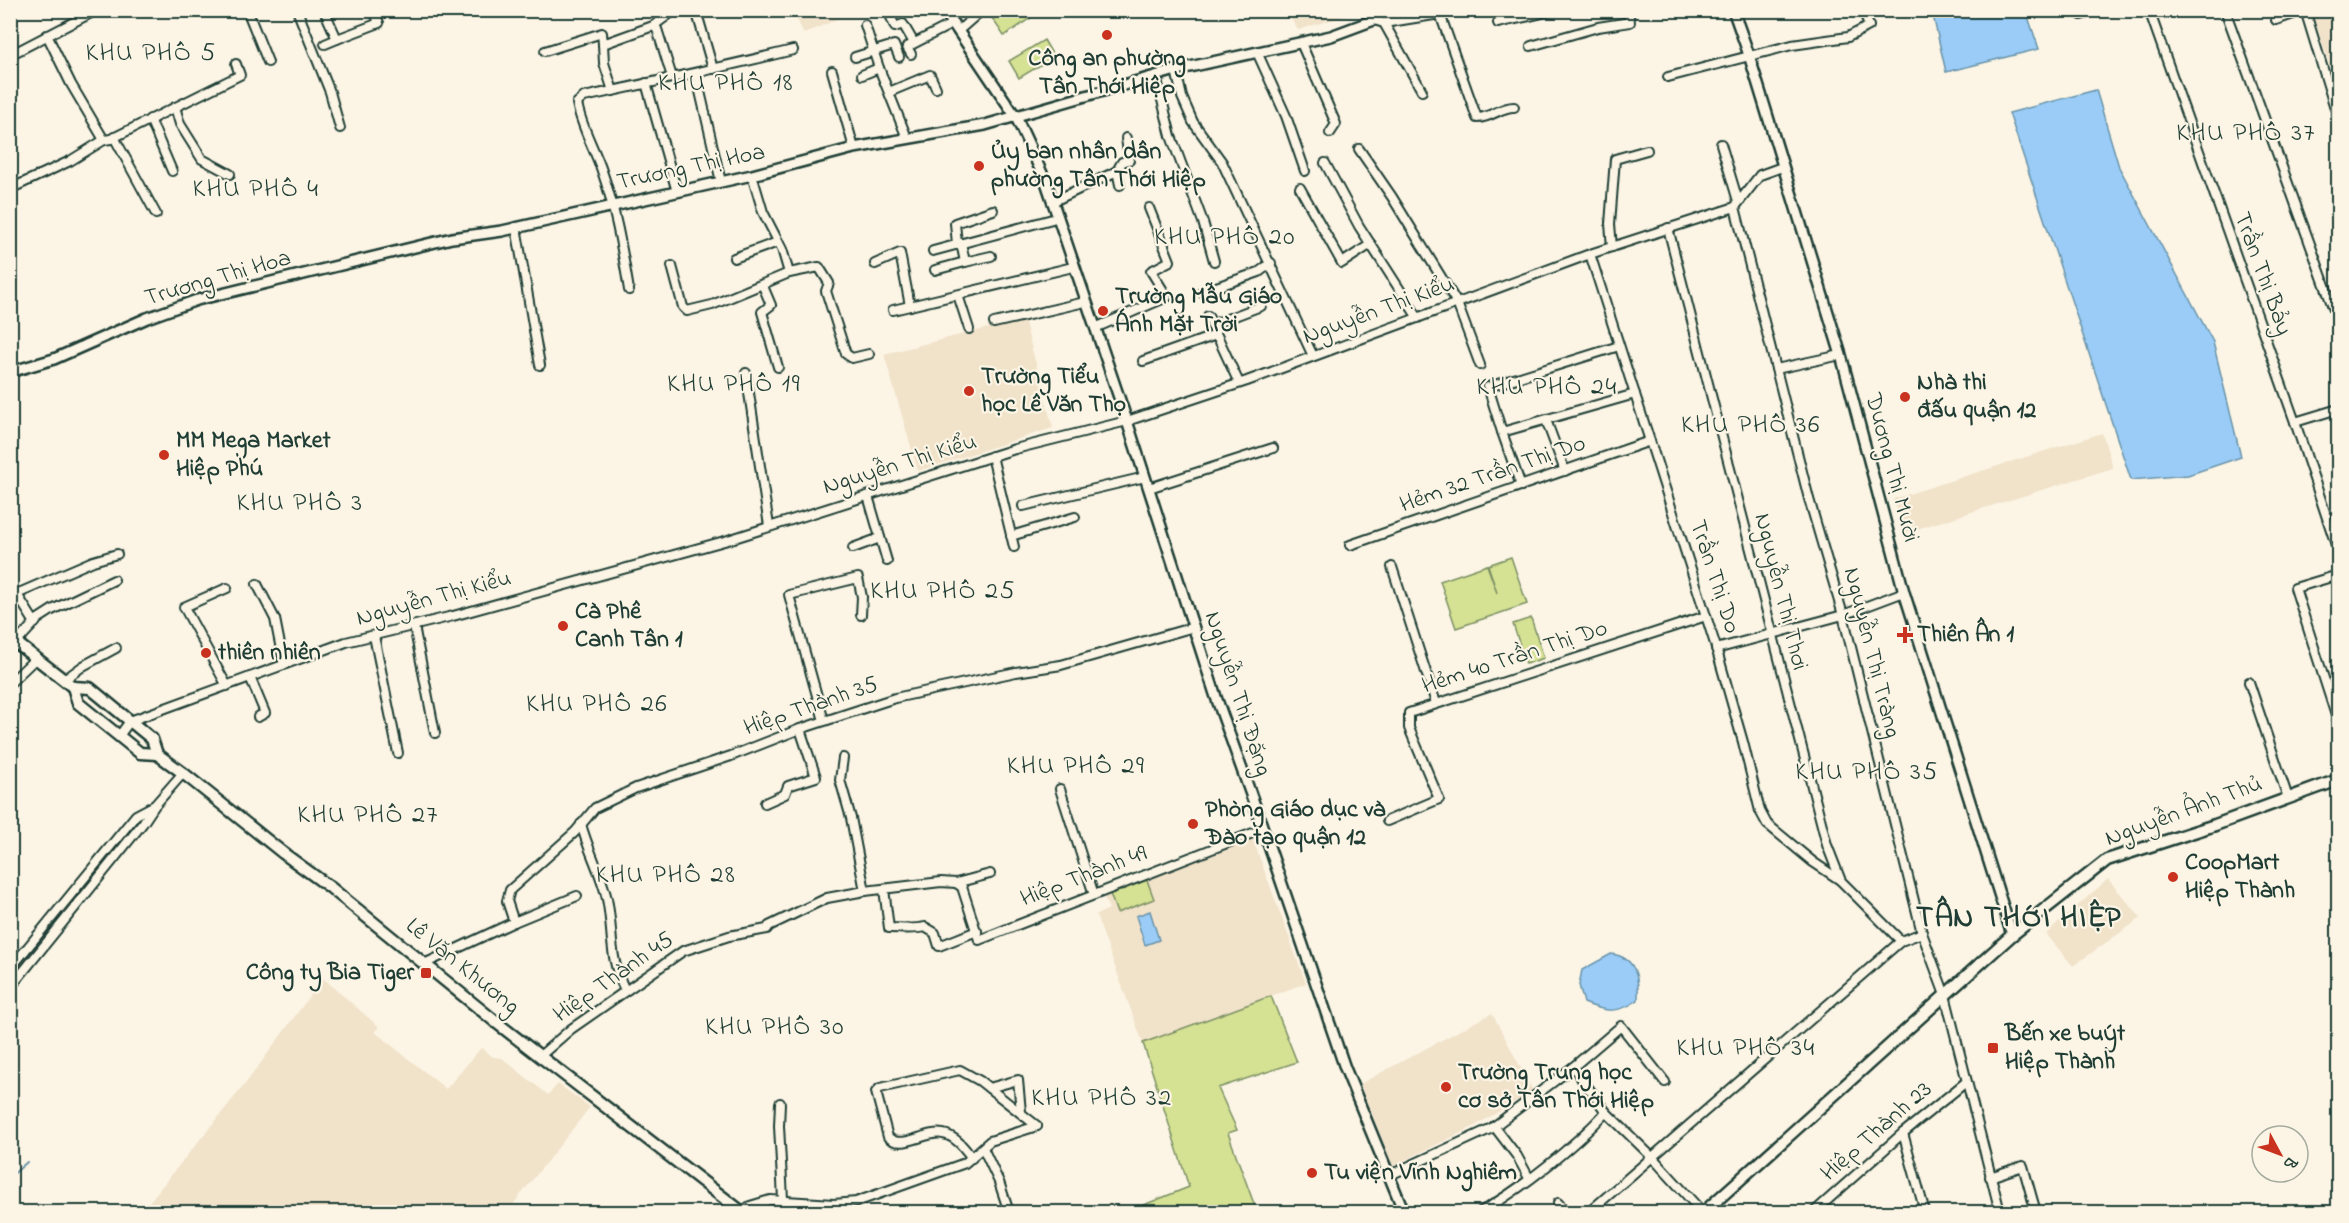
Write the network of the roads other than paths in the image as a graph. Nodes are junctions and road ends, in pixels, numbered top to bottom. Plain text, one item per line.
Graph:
1 (97, 10) edge
2 (247, 10) edge
3 (297, 10) edge
4 (324, 10) edge
5 (375, 10) edge
6 (675, 10) edge
7 (696, 10) edge
8 (888, 10) edge
9 (944, 10) edge
10 (982, 10) edge
11 (1382, 10) edge
12 (1553, 10) edge
13 (1628, 10) edge
14 (1733, 10) edge
15 (1863, 10) edge
16 (2075, 10) edge
17 (2100, 10) edge
18 (2149, 10) edge
19 (2225, 10) edge
20 (2305, 10) edge
21 (1374, 20) junction
22 (2276, 20) dead end
23 (1384, 23) junction
24 (1498, 23) dead end
25 (865, 25) dead end
26 (653, 26) junction
27 (955, 27) junction
28 (47, 35) junction
29 (337, 39) junction
30 (914, 43) junction
31 (1301, 43) junction
32 (325, 44) dead end
33 (603, 44) junction
34 (1531, 46) dead end
35 (793, 50) dead end
36 (545, 51) dead end
37 (874, 51) junction
38 (1257, 52) junction
39 (911, 54) dead end
40 (10, 55) edge
41 (1749, 55) junction
42 (855, 57) dead end
43 (899, 57) dead end
44 (268, 62) dead end
45 (236, 64) dead end
46 (879, 68) junction
47 (713, 69) junction
48 (1176, 70) junction
49 (832, 71) dead end
50 (696, 74) junction
51 (862, 75) dead end
52 (1156, 76) junction
53 (672, 77) junction
54 (1668, 77) dead end
55 (646, 84) junction
56 (936, 88) dead end
57 (613, 91) junction
58 (1422, 91) dead end
59 (889, 92) junction
60 (175, 107) junction
61 (1514, 107) dead end
62 (1016, 117) junction
63 (2338, 118) edge
64 (150, 119) junction
65 (340, 128) dead end
66 (1330, 133) dead end
67 (114, 137) junction
68 (907, 138) junction
69 (1126, 138) dead end
70 (104, 140) junction
71 (1721, 144) dead end
72 (854, 148) junction
73 (1359, 149) dead end
74 (1647, 150) dead end
75 (1325, 163) dead end
76 (1782, 167) junction
77 (172, 171) dead end
78 (1117, 171) junction
79 (1305, 171) dead end
80 (230, 174) dead end
81 (752, 176) junction
82 (721, 182) junction
83 (1120, 185) dead end
84 (1300, 188) dead end
85 (10, 189) edge
86 (677, 192) junction
87 (1052, 202) junction
88 (1736, 204) junction
89 (613, 205) junction
90 (1149, 208) dead end
91 (993, 210) dead end
92 (156, 214) dead end
93 (1056, 218) junction
94 (516, 227) junction
95 (1668, 228) junction
96 (778, 242) junction
97 (959, 243) junction
98 (1371, 244) junction
99 (1612, 247) junction
100 (933, 251) dead end
101 (1590, 254) junction
102 (991, 256) dead end
103 (734, 258) dead end
104 (1214, 261) dead end
105 (965, 262) junction
106 (1271, 263) junction
107 (875, 264) dead end
108 (672, 266) dead end
109 (1073, 267) junction
110 (935, 270) dead end
111 (789, 273) junction
112 (763, 286) junction
113 (629, 290) dead end
114 (1202, 292) dead end
115 (958, 295) junction
116 (1085, 302) junction
117 (1456, 303) junction
118 (910, 306) junction
119 (1261, 306) dead end
120 (893, 310) dead end
121 (1208, 316) dead end
122 (1418, 318) junction
123 (2338, 321) edge
124 (994, 323) dead end
125 (1211, 325) junction
126 (1095, 328) junction
127 (969, 329) dead end
128 (1216, 335) junction
129 (1619, 346) junction
130 (869, 354) dead end
131 (1841, 355) junction
132 (1313, 356) junction
133 (1143, 360) dead end
134 (540, 365) dead end
135 (1480, 365) dead end
136 (778, 367) dead end
137 (1776, 369) junction
138 (10, 372) edge
139 (746, 373) dead end
140 (1239, 383) junction
141 (1635, 394) junction
142 (2338, 409) edge
143 (1546, 420) junction
144 (1127, 421) junction
145 (2295, 422) junction
146 (1502, 432) junction
147 (1650, 441) junction
148 (1273, 448) dead end
149 (992, 456) junction
150 (1565, 471) junction
151 (1145, 477) junction
152 (1521, 486) junction
153 (1149, 488) junction
154 (868, 496) junction
155 (1023, 506) dead end
156 (1075, 517) dead end
157 (769, 526) junction
158 (1011, 536) junction
159 (880, 538) junction
160 (1350, 545) dead end
161 (1014, 547) dead end
162 (854, 548) dead end
163 (2338, 551) edge
164 (117, 554) dead end
165 (886, 561) dead end
166 (1392, 567) dead end
167 (2338, 574) edge
168 (114, 580) dead end
169 (257, 584) dead end
170 (228, 588) dead end
171 (1904, 592) junction
172 (861, 615) dead end
173 (1843, 615) junction
174 (1706, 616) junction
175 (35, 623) junction
176 (414, 626) junction
177 (1194, 627) junction
178 (1772, 634) junction
179 (374, 636) junction
180 (14, 641) edge
181 (116, 648) dead end
182 (1716, 649) junction
183 (36, 658) junction
184 (284, 665) junction
185 (250, 677) junction
186 (10, 682) edge
187 (2249, 682) dead end
188 (69, 683) junction
189 (227, 686) junction
190 (1436, 703) junction
191 (258, 717) dead end
192 (824, 721) junction
193 (130, 722) junction
194 (2338, 722) edge
195 (800, 729) junction
196 (435, 733) dead end
197 (119, 736) junction
198 (398, 753) dead end
199 (157, 754) junction
200 (843, 758) dead end
201 (183, 774) junction
202 (2338, 780) edge
203 (1060, 789) dead end
204 (2288, 798) junction
205 (765, 803) dead end
206 (154, 805) junction
207 (1387, 821) dead end
208 (581, 824) junction
209 (1263, 829) junction
210 (990, 874) dead end
211 (1841, 881) junction
212 (956, 883) junction
213 (884, 889) junction
214 (864, 891) junction
215 (1094, 895) junction
216 (578, 896) dead end
217 (514, 922) junction
218 (44, 928) junction
219 (977, 931) junction
220 (54, 933) junction
221 (1922, 933) junction
222 (2012, 935) junction
223 (1901, 941) junction
224 (424, 964) junction
225 (10, 969) edge
226 (10, 988) edge
227 (625, 990) junction
228 (1945, 995) junction
229 (540, 1056) junction
230 (1573, 1067) junction
231 (1665, 1082) dead end
232 (1966, 1082) junction
233 (989, 1088) junction
234 (780, 1103) dead end
235 (1021, 1112) junction
236 (1606, 1112) junction
237 (1494, 1126) junction
238 (1903, 1133) junction
239 (983, 1148) junction
240 (972, 1158) junction
241 (1653, 1158) junction
242 (1390, 1175) junction
243 (1990, 1177) junction
244 (1529, 1178) junction
245 (783, 1199) junction
246 (1558, 1203) dead end
247 (1008, 1209) dead end
248 (741, 1212) edge
249 (1404, 1212) edge
250 (1480, 1212) edge
251 (1566, 1212) edge
252 (1589, 1212) edge
253 (1703, 1212) edge
254 (1814, 1212) edge
255 (1925, 1212) edge
256 (2000, 1212) edge
257 (2036, 1212) edge

1 - 28 street
2 - 44 street
3 - 65 street
4 - 29 street
5 - 29 street
6 - 26 street
7 - 47 street
8 - 30 street
9 - 27 street
10 - 27 street
11 - 21 street
12 - 24 street
13 - 34 street
14 - 41 street, Dương Thị Mười
15 - 41 street
16 - 17 street
18 - 145 street, Trần Thị Bảy
19 - 123 street
20 - 22 street
20 - 63 street
21 - 23 street
21 - 31 street, Trương Thị Hoa
23 - 58 street
23 - 61 street
25 - 37 street
26 - 33 street
26 - 53 street
27 - 30 street
27 - 62 street, Nguyễn Thị Đặng
28 - 40 street
28 - 70 street
29 - 32 street
30 - 39 street
31 - 38 street, Trương Thị Hoa
31 - 66 street
33 - 36 street
33 - 57 street
35 - 47 street
37 - 42 street
37 - 43 street
37 - 46 street
38 - 48 street, Trương Thị Hoa
38 - 79 street
41 - 54 street
41 - 76 street, Dương Thị Mười
45 - 60 street
46 - 51 street
46 - 59 street
47 - 50 street
48 - 52 street, Trương Thị Hoa
48 - 106 street
49 - 72 street
50 - 53 street
50 - 82 street
52 - 62 street, Trương Thị Hoa
52 - 104 street
53 - 55 street
55 - 57 street
55 - 86 street
56 - 59 street
57 - 89 street
59 - 68 street
60 - 64 street
60 - 80 street
62 - 68 street, Trương Thị Hoa
62 - 87 street, Nguyễn Thị Đặng
64 - 67 street
64 - 77 street
67 - 70 street
67 - 92 street
68 - 72 street, Trương Thị Hoa
69 - 78 street
70 - 85 street
71 - 88 street, Nguyễn Thị Tràng
72 - 81 street, Trương Thị Hoa
73 - 117 street
74 - 99 street
75 - 98 street
76 - 88 street
76 - 131 street, Dương Thị Mười
78 - 83 street
78 - 87 street
81 - 82 street, Trương Thị Hoa
81 - 96 street
82 - 86 street, Trương Thị Hoa
84 - 98 street
86 - 89 street, Trương Thị Hoa
87 - 93 street, Nguyễn Thị Đặng
88 - 95 street, Nguyễn Thị Kiểu
88 - 137 street, Nguyễn Thị Tràng
89 - 94 street, Trương Thị Hoa
89 - 113 street
90 - 126 street
91 - 97 street
93 - 97 street
93 - 109 street, Nguyễn Thị Đặng
94 - 134 street
94 - 138 street, Trương Thị Hoa
95 - 99 street, Nguyễn Thị Kiểu
95 - 178 street, Nguyễn Thị Thơi
96 - 103 street
96 - 111 street
97 - 100 street
97 - 105 street
98 - 122 street
99 - 101 street, Nguyễn Thị Kiểu
101 - 117 street, Nguyễn Thị Kiểu
101 - 129 street, Trần Thị Do
102 - 105 street
105 - 110 street
106 - 114 street
106 - 132 street
107 - 118 street
108 - 112 street
109 - 115 street
109 - 116 street, Nguyễn Thị Đặng
111 - 112 street
111 - 130 street
112 - 136 street
115 - 118 street
115 - 127 street
116 - 124 street
116 - 126 street, Nguyễn Thị Đặng
117 - 122 street, Nguyễn Thị Kiểu
117 - 135 street
118 - 120 street
119 - 125 street
121 - 125 street
122 - 132 street, Nguyễn Thị Kiểu
125 - 128 street
126 - 144 street, Nguyễn Thị Đặng
128 - 133 street
128 - 140 street
129 - 141 street, Trần Thị Do
129 - 146 street
131 - 137 street
131 - 171 street, Dương Thị Mười
132 - 140 street, Nguyễn Thị Kiểu
137 - 173 street, Nguyễn Thị Tràng
139 - 157 street
140 - 144 street, Nguyễn Thị Kiểu
141 - 143 street
141 - 147 street, Trần Thị Do
142 - 145 street
143 - 146 street
143 - 150 street
144 - 149 street, Nguyễn Thị Kiểu
144 - 151 street, Nguyễn Thị Đặng
145 - 163 street, Trần Thị Bảy
146 - 152 street
147 - 150 street, Hẻm 32 Trần Thị Do
147 - 174 street, Trần Thị Do
148 - 153 street
149 - 154 street, Nguyễn Thị Kiểu
149 - 158 street
150 - 152 street, Hẻm 32 Trần Thị Do
151 - 153 street, Nguyễn Thị Đặng
151 - 155 street
152 - 160 street, Hẻm 32 Trần Thị Do
153 - 177 street, Nguyễn Thị Đặng
154 - 157 street, Nguyễn Thị Kiểu
154 - 159 street
156 - 158 street
157 - 176 street, Nguyễn Thị Kiểu
158 - 161 street
159 - 162 street
159 - 165 street
164 - 175 street
166 - 190 street
167 - 194 street
168 - 175 street
169 - 184 street
170 - 189 street
171 - 173 street
171 - 222 street, Dương Thị Mười
172 - 192 street
173 - 178 street
173 - 221 street, Nguyễn Thị Tràng
174 - 182 street, Trần Thị Do
174 - 190 street, Hẻm 40 Trần Thị Do
175 - 180 street
176 - 179 street, Nguyễn Thị Kiểu
176 - 196 street
177 - 192 street, Hiệp Thành 35
177 - 209 street, Nguyễn Thị Đặng
178 - 182 street
178 - 211 street, Nguyễn Thị Thơi
179 - 184 street, Nguyễn Thị Kiểu
179 - 198 street
180 - 183 main road, Lê Văn Khương
181 - 188 street
182 - 211 street, Trần Thị Do
183 - 186 street
183 - 188 main road, Lê Văn Khương
184 - 185 street, Nguyễn Thị Kiểu
185 - 189 street, Nguyễn Thị Kiểu
185 - 191 street
187 - 204 street
188 - 193 main road, Lê Văn Khương
188 - 197 main road, Lê Văn Khương
189 - 193 street, Nguyễn Thị Kiểu
190 - 207 street, Hẻm 40 Trần Thị Do
192 - 195 street, Hiệp Thành 35
193 - 197 street
193 - 199 main road, Lê Văn Khương
195 - 205 street
195 - 208 street, Hiệp Thành 35
197 - 199 main road, Lê Văn Khương
199 - 201 main road, Lê Văn Khương
200 - 214 street
201 - 206 street
201 - 224 main road, Lê Văn Khương
202 - 204 main road, Nguyễn Ảnh Thủ
203 - 215 street
204 - 222 main road, Nguyễn Ảnh Thủ
206 - 218 street
206 - 220 street
208 - 217 street, Hiệp Thành 35
208 - 227 street
209 - 215 street, Hiệp Thành 49
209 - 242 street, Nguyễn Thị Đặng
210 - 212 street, Hiệp Thành 45
211 - 223 street, Nguyễn Thị Thơi
212 - 213 street, Hiệp Thành 45
212 - 219 street
213 - 214 street, Hiệp Thành 45
213 - 219 street
214 - 227 street, Hiệp Thành 45
215 - 219 street, Hiệp Thành 49
216 - 217 street
217 - 224 street
218 - 220 street
218 - 225 street
220 - 226 street
221 - 223 street
221 - 228 street, Nguyễn Thị Tràng
222 - 228 main road, Nguyễn Ảnh Thủ
223 - 241 street
224 - 229 main road, Lê Văn Khương
227 - 229 street, Hiệp Thành 45
228 - 232 street, Nguyễn Thị Tràng
228 - 253 main road, Nguyễn Ảnh Thủ
229 - 248 main road, Lê Văn Khương
230 - 231 street
230 - 236 street
230 - 237 street
232 - 238 street, Hiệp Thành 23
232 - 243 street, Nguyễn Thị Tràng
233 - 235 street
233 - 235 street
233 - 240 street
234 - 245 street
235 - 239 street
236 - 241 street
236 - 244 street
237 - 242 street
237 - 244 street
238 - 254 street, Hiệp Thành 23
238 - 255 street
239 - 240 street
239 - 247 street
240 - 245 street
241 - 252 street
241 - 253 street
242 - 249 street, Nguyễn Thị Đặng
243 - 256 street, Nguyễn Thị Tràng
243 - 257 street
244 - 250 street
245 - 248 street
246 - 251 street

